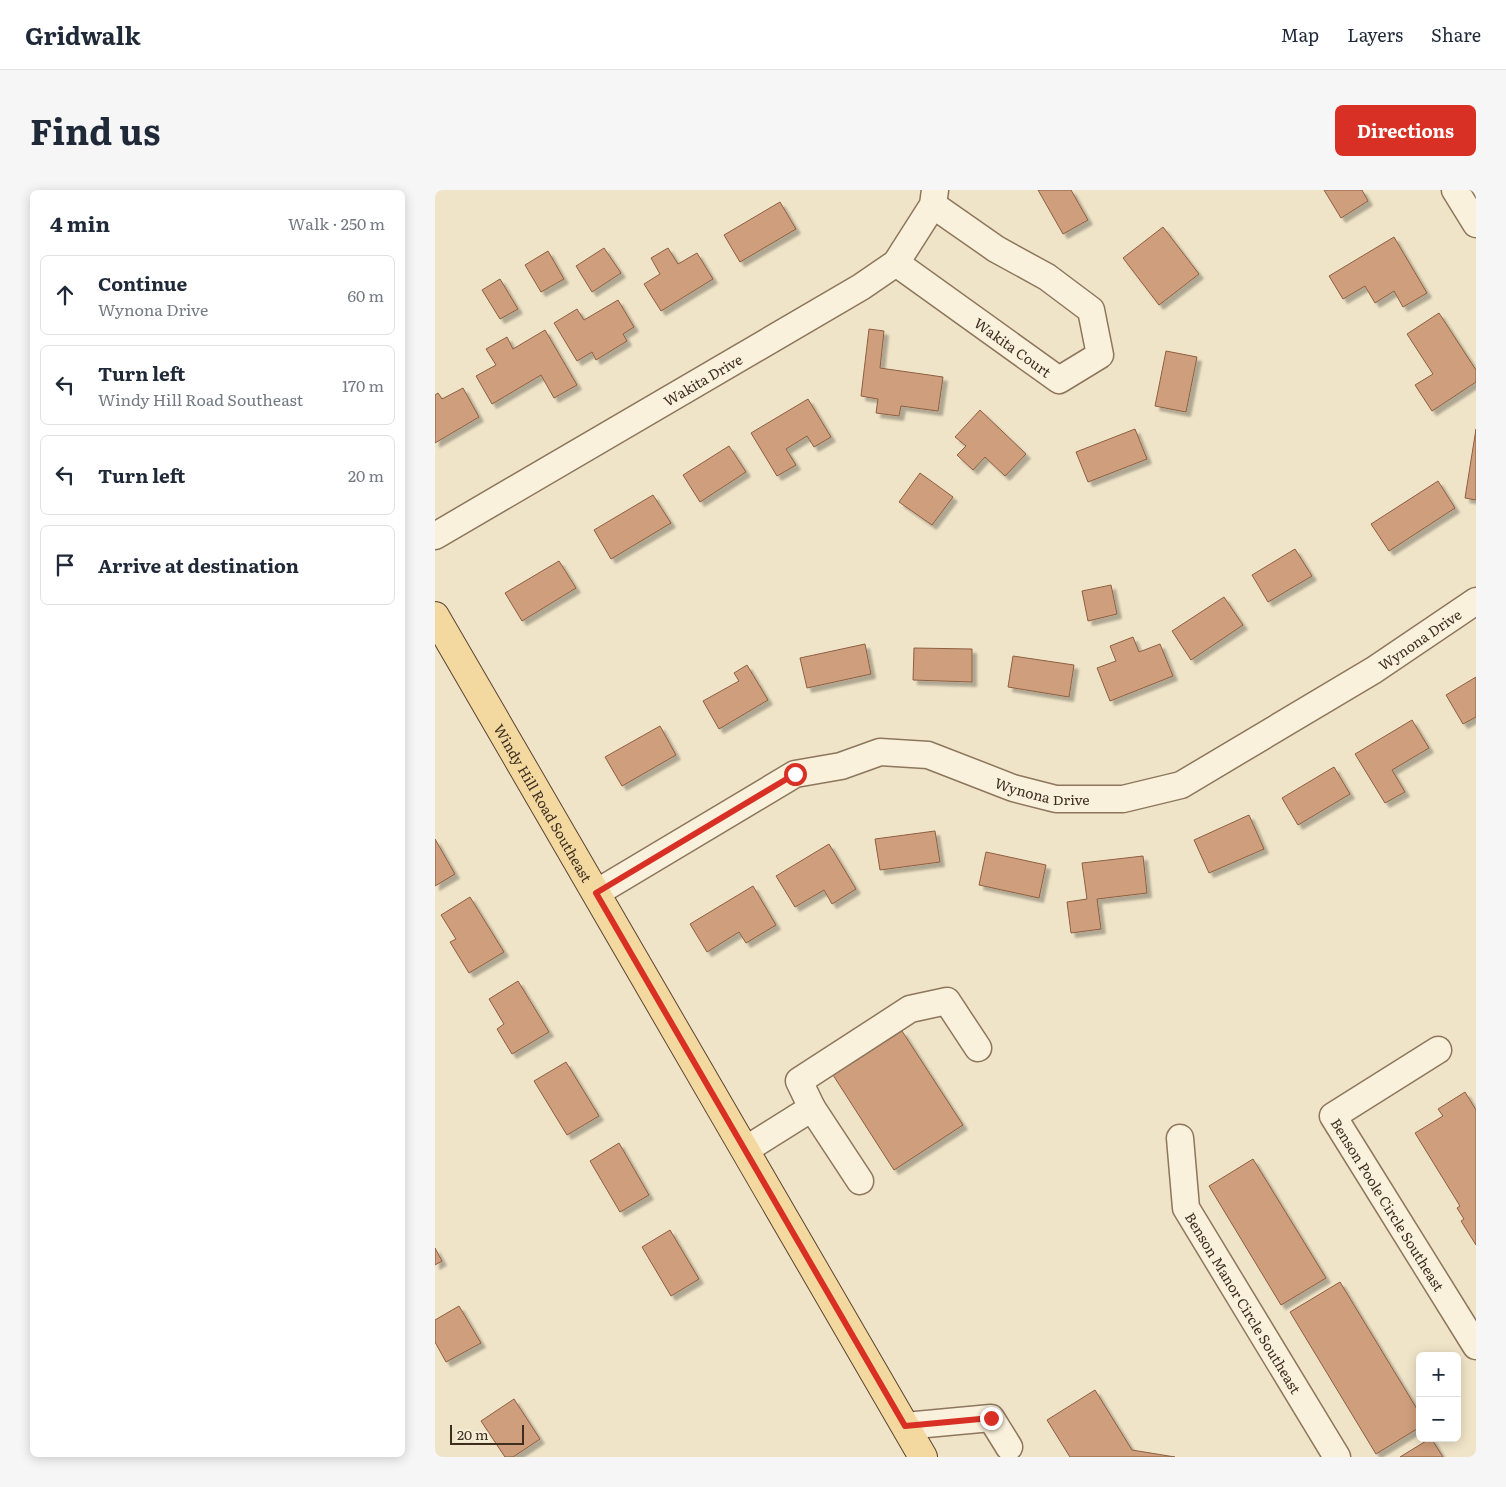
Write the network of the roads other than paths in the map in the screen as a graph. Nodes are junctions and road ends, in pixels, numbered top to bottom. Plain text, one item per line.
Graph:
1 (1455, 190) edge
2 (934, 198) edge
3 (1476, 224) edge
4 (896, 263) junction
5 (435, 536) edge
6 (1476, 601) edge
7 (435, 616) edge
8 (596, 893) junction
9 (978, 1048) dead end
10 (1438, 1050) dead end
11 (811, 1108) junction
12 (1180, 1138) dead end
13 (745, 1150) junction
14 (860, 1181) dead end
15 (1476, 1346) edge
16 (905, 1426) junction
17 (1009, 1447) dead end
18 (923, 1457) edge
19 (1337, 1457) edge

1 - 3 street
2 - 4 street, Wakita Drive
2 - 4 street, Wakita Court
4 - 5 street, Wakita Drive
6 - 8 street, Wynona Drive
7 - 8 main road, Windy Hill Road Southeast
8 - 13 main road, Windy Hill Road Southeast
9 - 11 street
10 - 15 street, Benson Poole Circle Southeast
11 - 13 street
11 - 14 street
12 - 19 street, Benson Manor Circle Southeast
13 - 16 main road, Windy Hill Road Southeast
16 - 17 street
16 - 18 main road, Windy Hill Road Southeast

